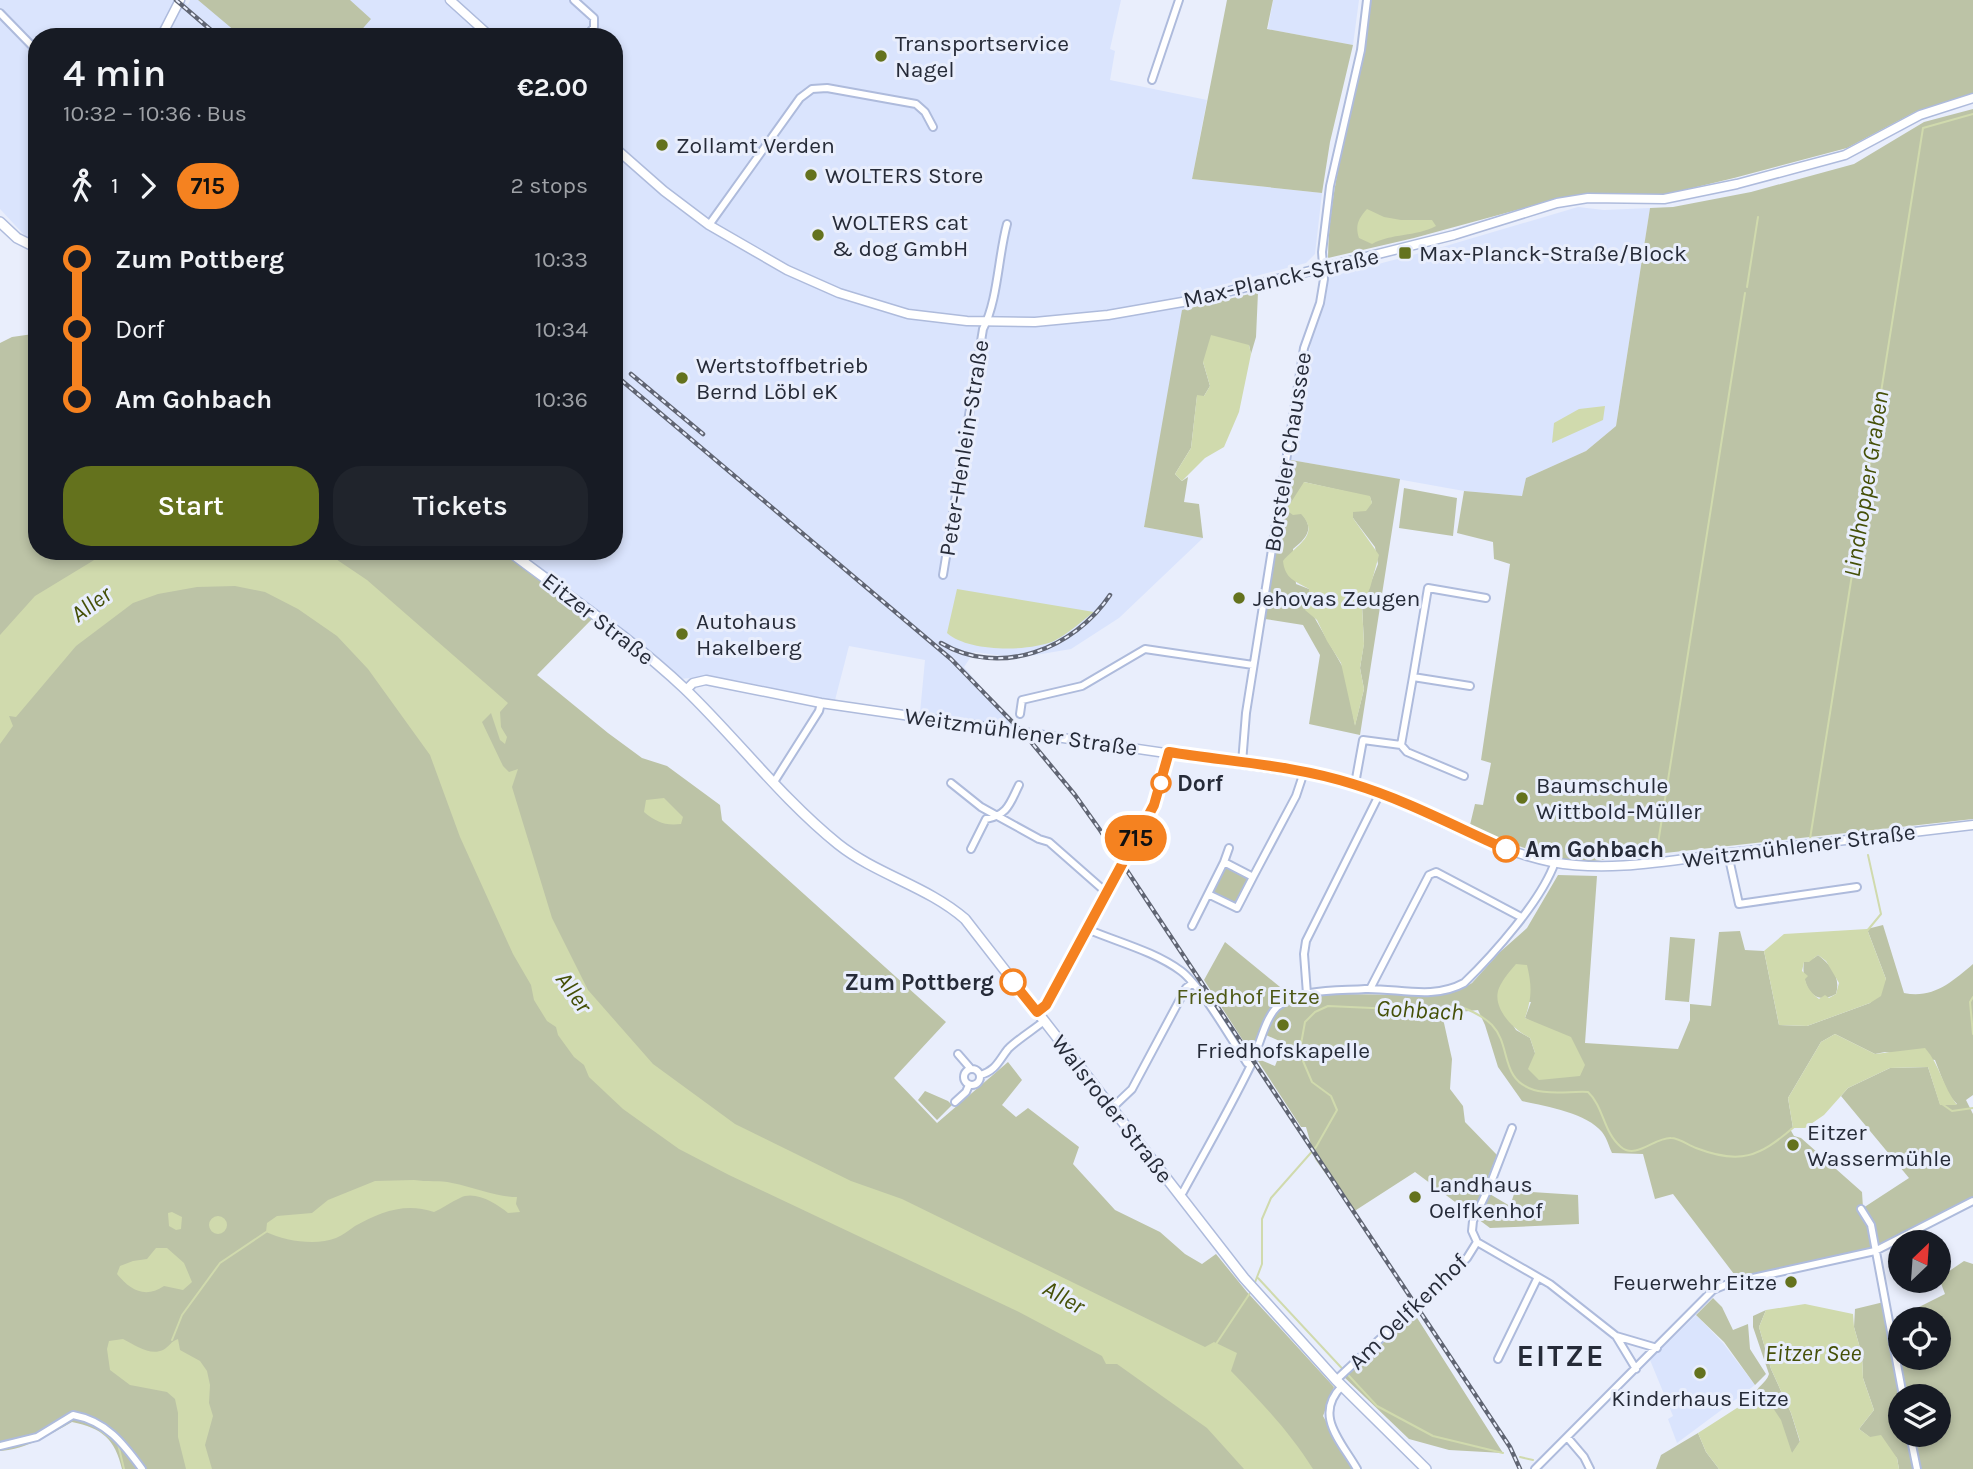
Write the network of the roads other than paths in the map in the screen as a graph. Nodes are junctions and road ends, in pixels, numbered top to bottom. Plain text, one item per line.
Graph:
1 (180, 0) edge
2 (450, 0) edge
3 (574, 0) edge
4 (1179, 0) edge
5 (1367, 0) edge
6 (0, 13) edge
7 (166, 28) edge
8 (481, 28) edge
9 (593, 28) edge
10 (28, 42) edge
11 (1152, 80) dead end
12 (1973, 98) edge
13 (933, 127) dead end
14 (623, 155) edge
15 (0, 222) edge
16 (1007, 224) dead end
17 (709, 225) junction
18 (28, 244) edge
19 (1322, 268) junction
20 (986, 322) junction
21 (521, 560) edge
22 (943, 575) dead end
23 (1486, 597) dead end
24 (1253, 665) junction
25 (1413, 677) junction
26 (1470, 686) dead end
27 (686, 690) junction
28 (821, 703) junction
29 (1020, 714) dead end
30 (1401, 745) junction
31 (1169, 752) junction
32 (1241, 763) junction
33 (1304, 772) junction
34 (1464, 776) dead end
35 (774, 782) junction
36 (951, 783) dead end
37 (1355, 784) junction
38 (1019, 785) dead end
39 (1380, 793) junction
40 (998, 817) junction
41 (1973, 825) edge
42 (971, 849) dead end
43 (1229, 849) dead end
44 (1728, 853) junction
45 (1224, 862) junction
46 (1555, 862) junction
47 (1253, 877) junction
48 (1857, 887) dead end
49 (1107, 893) junction
50 (1208, 894) junction
51 (1521, 917) junction
52 (1192, 926) dead end
53 (1087, 929) junction
54 (1192, 983) junction
55 (1370, 989) junction
56 (1307, 993) junction
57 (1037, 1012) junction
58 (1044, 1021) junction
59 (958, 1054) dead end
60 (1251, 1065) junction
61 (971, 1069) junction
62 (980, 1075) junction
63 (969, 1085) junction
64 (955, 1102) dead end
65 (1112, 1108) junction
66 (1512, 1128) dead end
67 (1179, 1195) junction
68 (1973, 1201) edge
69 (1861, 1209) dead end
70 (1478, 1242) junction
71 (1875, 1251) junction
72 (1537, 1279) junction
73 (1616, 1336) junction
74 (1657, 1348) junction
75 (1498, 1359) dead end
76 (1636, 1369) junction
77 (1340, 1380) junction
78 (1901, 1384) edge
79 (1567, 1437) junction
80 (0, 1446) edge
81 (1912, 1447) edge
82 (142, 1469) edge
83 (1357, 1469) edge
84 (1426, 1469) edge
85 (1535, 1469) edge
86 (1590, 1469) edge
87 (1917, 1469) edge

1 - 7 street
2 - 8 street
3 - 9 street
4 - 11 street
5 - 19 street, Borsteler Chaussee
6 - 10 street
12 - 19 street, Max-Planck-Straße
13 - 17 street
14 - 17 street, Max-Planck-Straße
15 - 18 main road
16 - 20 street, Peter-Henlein-Straße
17 - 20 street, Max-Planck-Straße
19 - 20 street, Max-Planck-Straße
19 - 24 street, Borsteler Chaussee
20 - 22 street, Peter-Henlein-Straße
21 - 27 main road, Eitzer Straße
23 - 25 street
24 - 29 street
24 - 32 street, Borsteler Chaussee
25 - 26 street
25 - 30 street
27 - 28 street, Weitzmühlener Straße
27 - 35 main road, Walsroder Straße
28 - 31 street, Weitzmühlener Straße
28 - 35 street
30 - 34 street
30 - 37 street
31 - 32 street, Weitzmühlener Straße
31 - 49 street
32 - 33 street, Weitzmühlener Straße
33 - 37 street, Weitzmühlener Straße
33 - 47 street
35 - 57 main road, Walsroder Straße
36 - 40 street
37 - 39 street, Weitzmühlener Straße
38 - 40 street
39 - 46 street, Weitzmühlener Straße
39 - 56 street
40 - 42 street
40 - 49 street
41 - 44 street, Weitzmühlener Straße
43 - 45 street
44 - 46 street, Weitzmühlener Straße
44 - 48 street
45 - 47 street
45 - 50 street
46 - 51 street
47 - 50 street
49 - 53 street
50 - 52 street
51 - 55 street
51 - 55 street
53 - 54 street
53 - 57 street
54 - 60 street
54 - 65 street
55 - 56 street
56 - 60 street
57 - 58 main road, Walsroder Straße
58 - 62 street
58 - 65 main road, Walsroder Straße
59 - 61 street
60 - 67 street
61 - 62 street
61 - 63 street
62 - 63 street
63 - 64 street
65 - 67 main road, Walsroder Straße
66 - 70 street
67 - 77 main road, Walsroder Straße
68 - 71 street
69 - 71 street
70 - 72 street
70 - 77 street, Am Oelfkenhof
71 - 74 street
71 - 78 street
72 - 73 street
72 - 75 street
73 - 74 street
73 - 76 street
74 - 76 street
76 - 79 street
77 - 83 street
77 - 84 main road, Walsroder Straße
79 - 85 street
79 - 86 street
80 - 82 street
81 - 87 street

